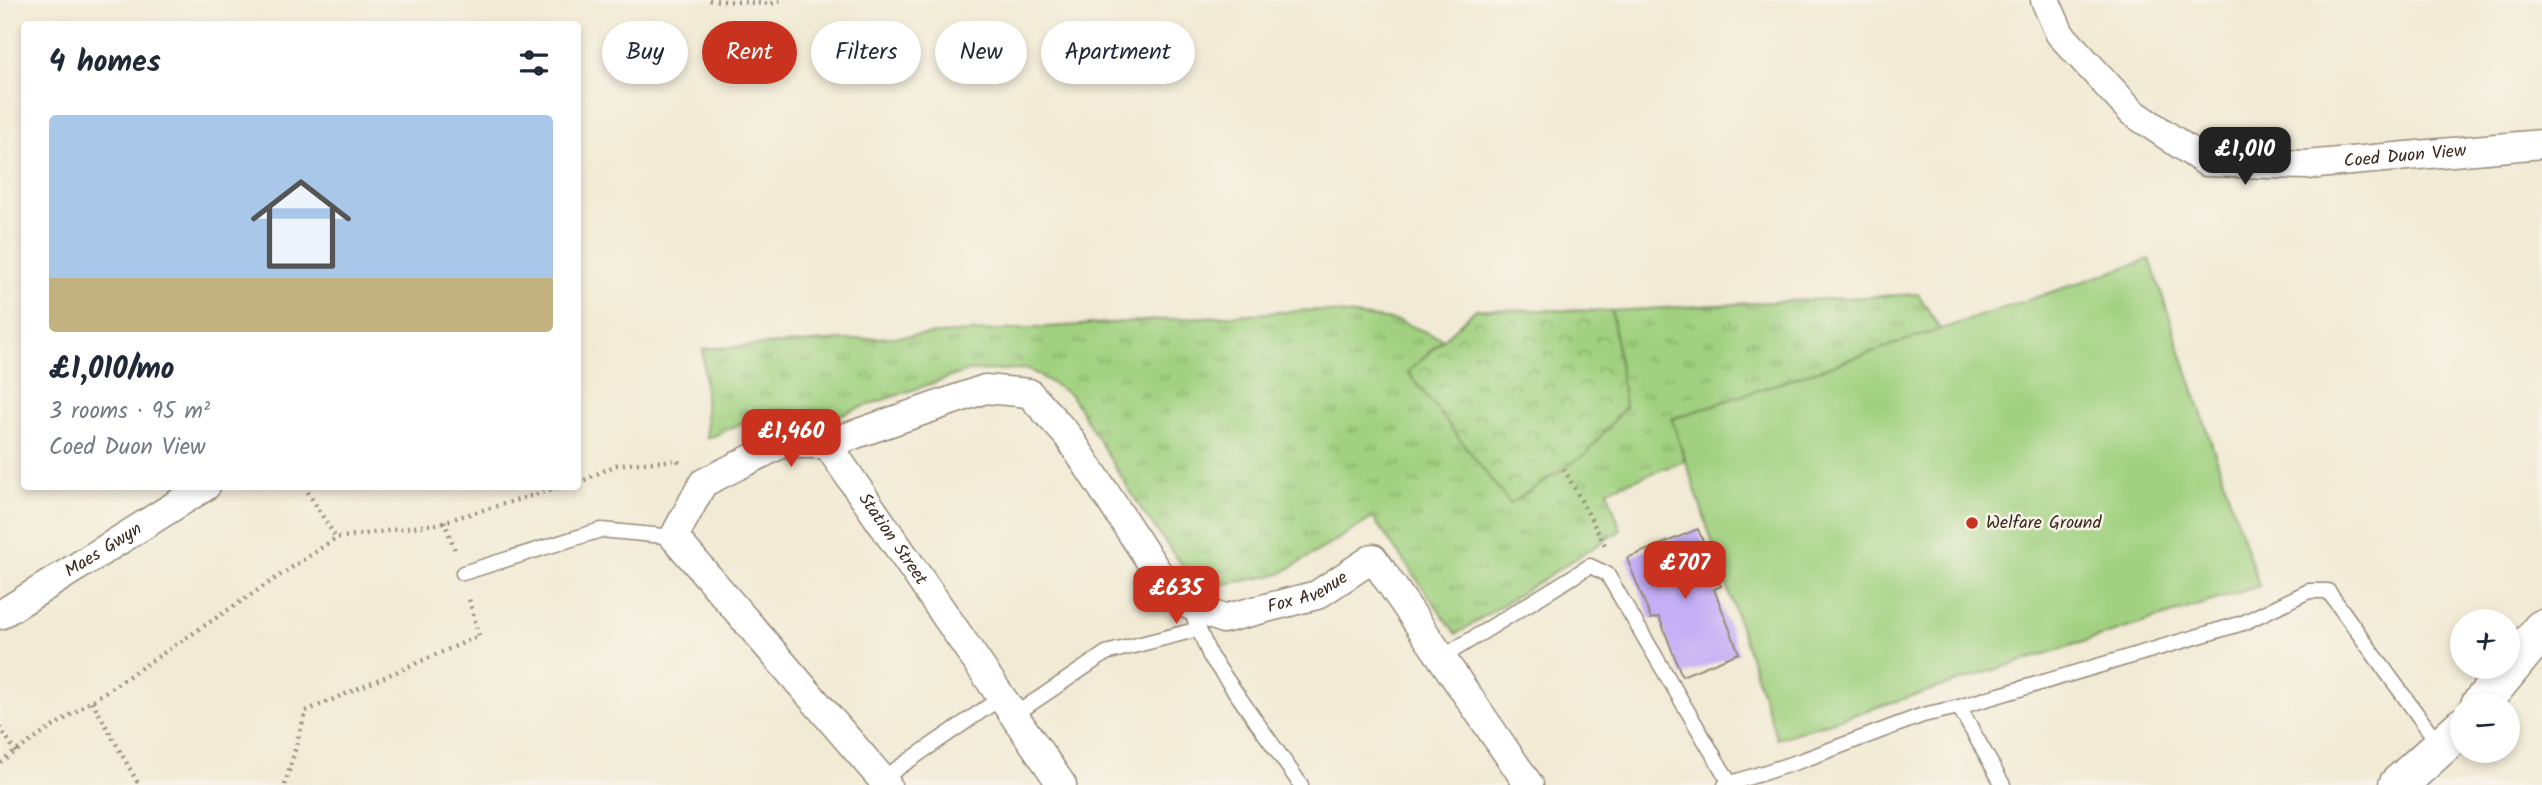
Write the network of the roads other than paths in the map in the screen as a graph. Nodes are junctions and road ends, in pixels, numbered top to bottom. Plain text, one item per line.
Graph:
1 (2045, 0) edge
2 (2542, 144) edge
3 (827, 444) junction
4 (200, 490) edge
5 (674, 537) junction
6 (463, 573) road end
7 (0, 615) edge
8 (1194, 617) junction
9 (2542, 629) edge
10 (1441, 658) junction
11 (2490, 693) edge
12 (1008, 706) junction
13 (1959, 707) junction
14 (2450, 736) edge
15 (2450, 740) edge
16 (884, 782) edge
17 (1729, 784) edge
18 (1062, 785) edge
19 (1301, 785) edge
20 (1529, 785) edge
21 (2003, 785) edge
22 (2398, 785) edge

1 - 2 street, Coed Duon View
3 - 5 street
3 - 8 street, Fox Avenue
3 - 12 street, Station Street
4 - 7 street, Maes Gwyn
5 - 6 lane
5 - 16 street
8 - 10 street, Fox Avenue
8 - 12 lane
8 - 19 lane
9 - 11 street
10 - 17 lane
10 - 20 street, Fox Avenue
12 - 16 lane
12 - 18 street, Station Street
13 - 14 lane
13 - 17 lane
13 - 21 lane
15 - 22 street

